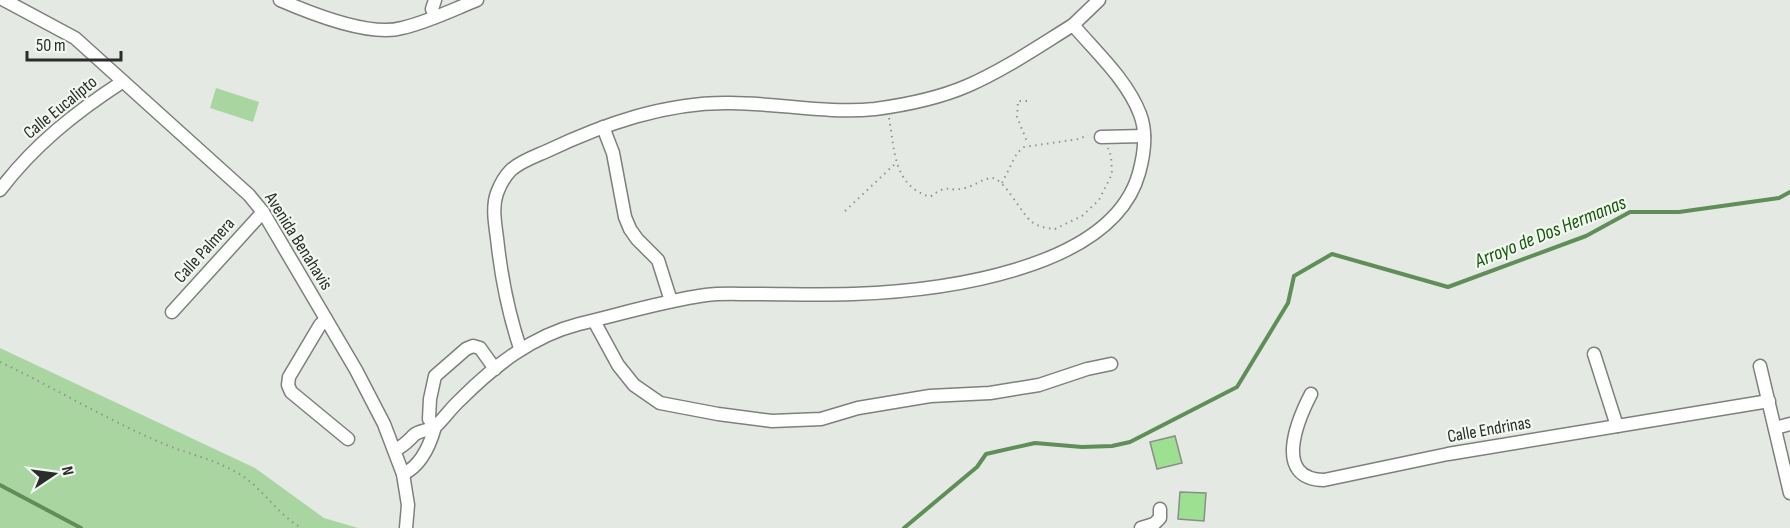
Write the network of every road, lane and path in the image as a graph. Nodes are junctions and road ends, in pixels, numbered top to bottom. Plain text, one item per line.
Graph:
1 (4, 0) edge
2 (280, 0) edge
3 (435, 0) edge
4 (477, 0) edge
5 (1099, 0) edge
6 (435, 17) junction
7 (1073, 25) junction
8 (122, 82) junction
9 (1027, 101) dead end
10 (887, 106) junction
11 (603, 127) junction
12 (1097, 134) junction
13 (1144, 136) junction
14 (1028, 145) junction
15 (897, 162) junction
16 (1002, 183) junction
17 (0, 190) edge
18 (845, 211) dead end
19 (263, 212) junction
20 (671, 302) junction
21 (172, 312) dead end
22 (327, 318) junction
23 (594, 321) junction
24 (520, 348) junction
25 (1594, 354) dead end
26 (0, 362) edge
27 (1111, 364) dead end
28 (1760, 366) dead end
29 (495, 369) junction
30 (1311, 394) dead end
31 (1769, 401) junction
32 (1790, 424) edge
33 (1617, 426) junction
34 (435, 427) junction
35 (1775, 428) junction
36 (348, 439) dead end
37 (395, 450) junction
38 (404, 474) junction
39 (1790, 493) edge
40 (1160, 509) dead end
41 (302, 528) edge
42 (406, 528) edge
43 (1141, 528) edge

1 - 8 street, Avenida Benahavis
2 - 6 street
3 - 6 street
4 - 6 street
5 - 7 street
7 - 10 street
7 - 13 street
8 - 17 street, Calle Eucalipto
8 - 19 street, Avenida Benahavis
9 - 14 path
10 - 11 street
10 - 15 path
11 - 20 street
11 - 24 street
12 - 13 street
12 - 14 path
12 - 16 path
13 - 20 street
14 - 16 path
15 - 16 path
15 - 18 path
19 - 21 street, Calle Palmera
19 - 22 street, Avenida Benahavis
20 - 23 street
22 - 36 street
22 - 37 street, Avenida Benahavis
23 - 24 street
23 - 27 street
24 - 29 street
25 - 33 street
26 - 41 path
28 - 31 street
29 - 34 street
29 - 34 street
30 - 33 street, Calle Endrinas
31 - 33 street, Calle Endrinas
31 - 35 street
32 - 35 street
34 - 37 street
34 - 38 street
35 - 39 street
37 - 38 street, Avenida Benahavis
38 - 42 street, Avenida Benahavis
40 - 43 street

